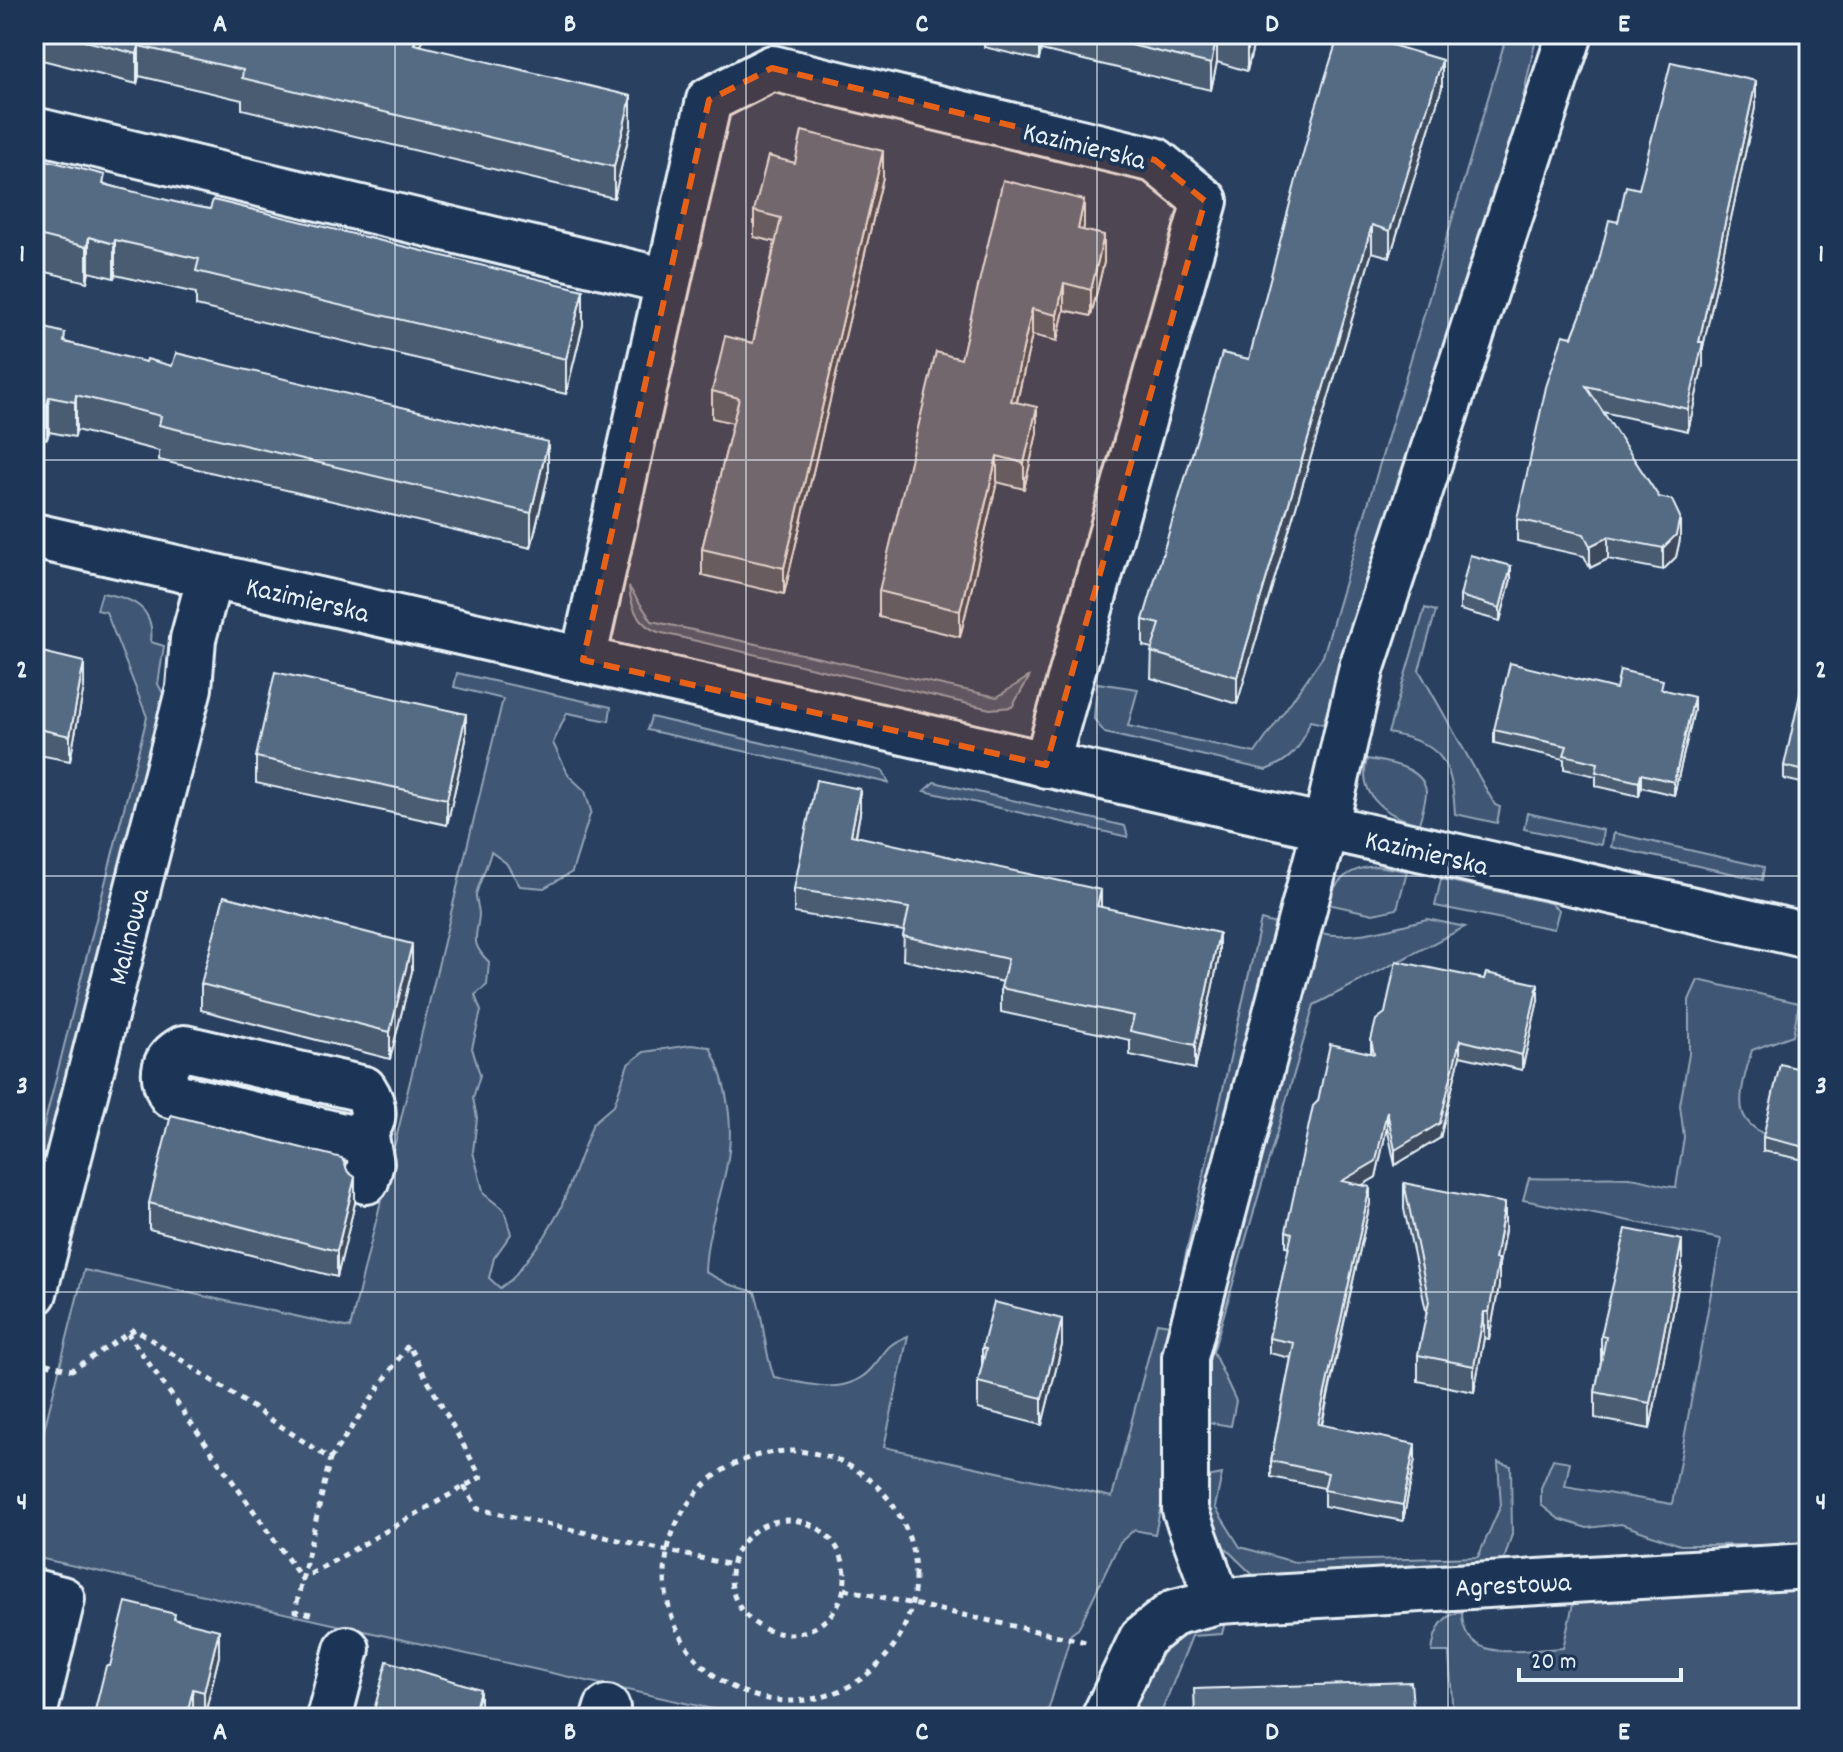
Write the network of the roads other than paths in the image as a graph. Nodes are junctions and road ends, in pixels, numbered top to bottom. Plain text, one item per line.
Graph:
1 (1570, 34) edge
2 (34, 130) edge
3 (667, 281) junction
4 (34, 536) edge
5 (210, 576) junction
6 (583, 660) junction
7 (1046, 765) junction
8 (1325, 828) junction
9 (1809, 936) edge
10 (94, 1068) junction
11 (366, 1181) dead end
12 (34, 1293) edge
13 (1809, 1566) edge
14 (34, 1592) edge
15 (1218, 1601) junction
16 (335, 1633) road end
17 (34, 1715) edge
18 (329, 1718) edge
19 (1104, 1718) edge

1 - 8 street
2 - 3 street
3 - 6 street, Kazimierska
3 - 7 street, Kazimierska
4 - 5 street, Kazimierska
5 - 6 street, Kazimierska
5 - 10 street, Malinowa
6 - 7 street, Kazimierska
7 - 8 street, Kazimierska
8 - 9 street, Kazimierska
8 - 15 street
10 - 11 street
10 - 12 street, Malinowa
13 - 15 street, Agrestowa
14 - 17 street
15 - 19 street, Agrestowa
16 - 18 street

